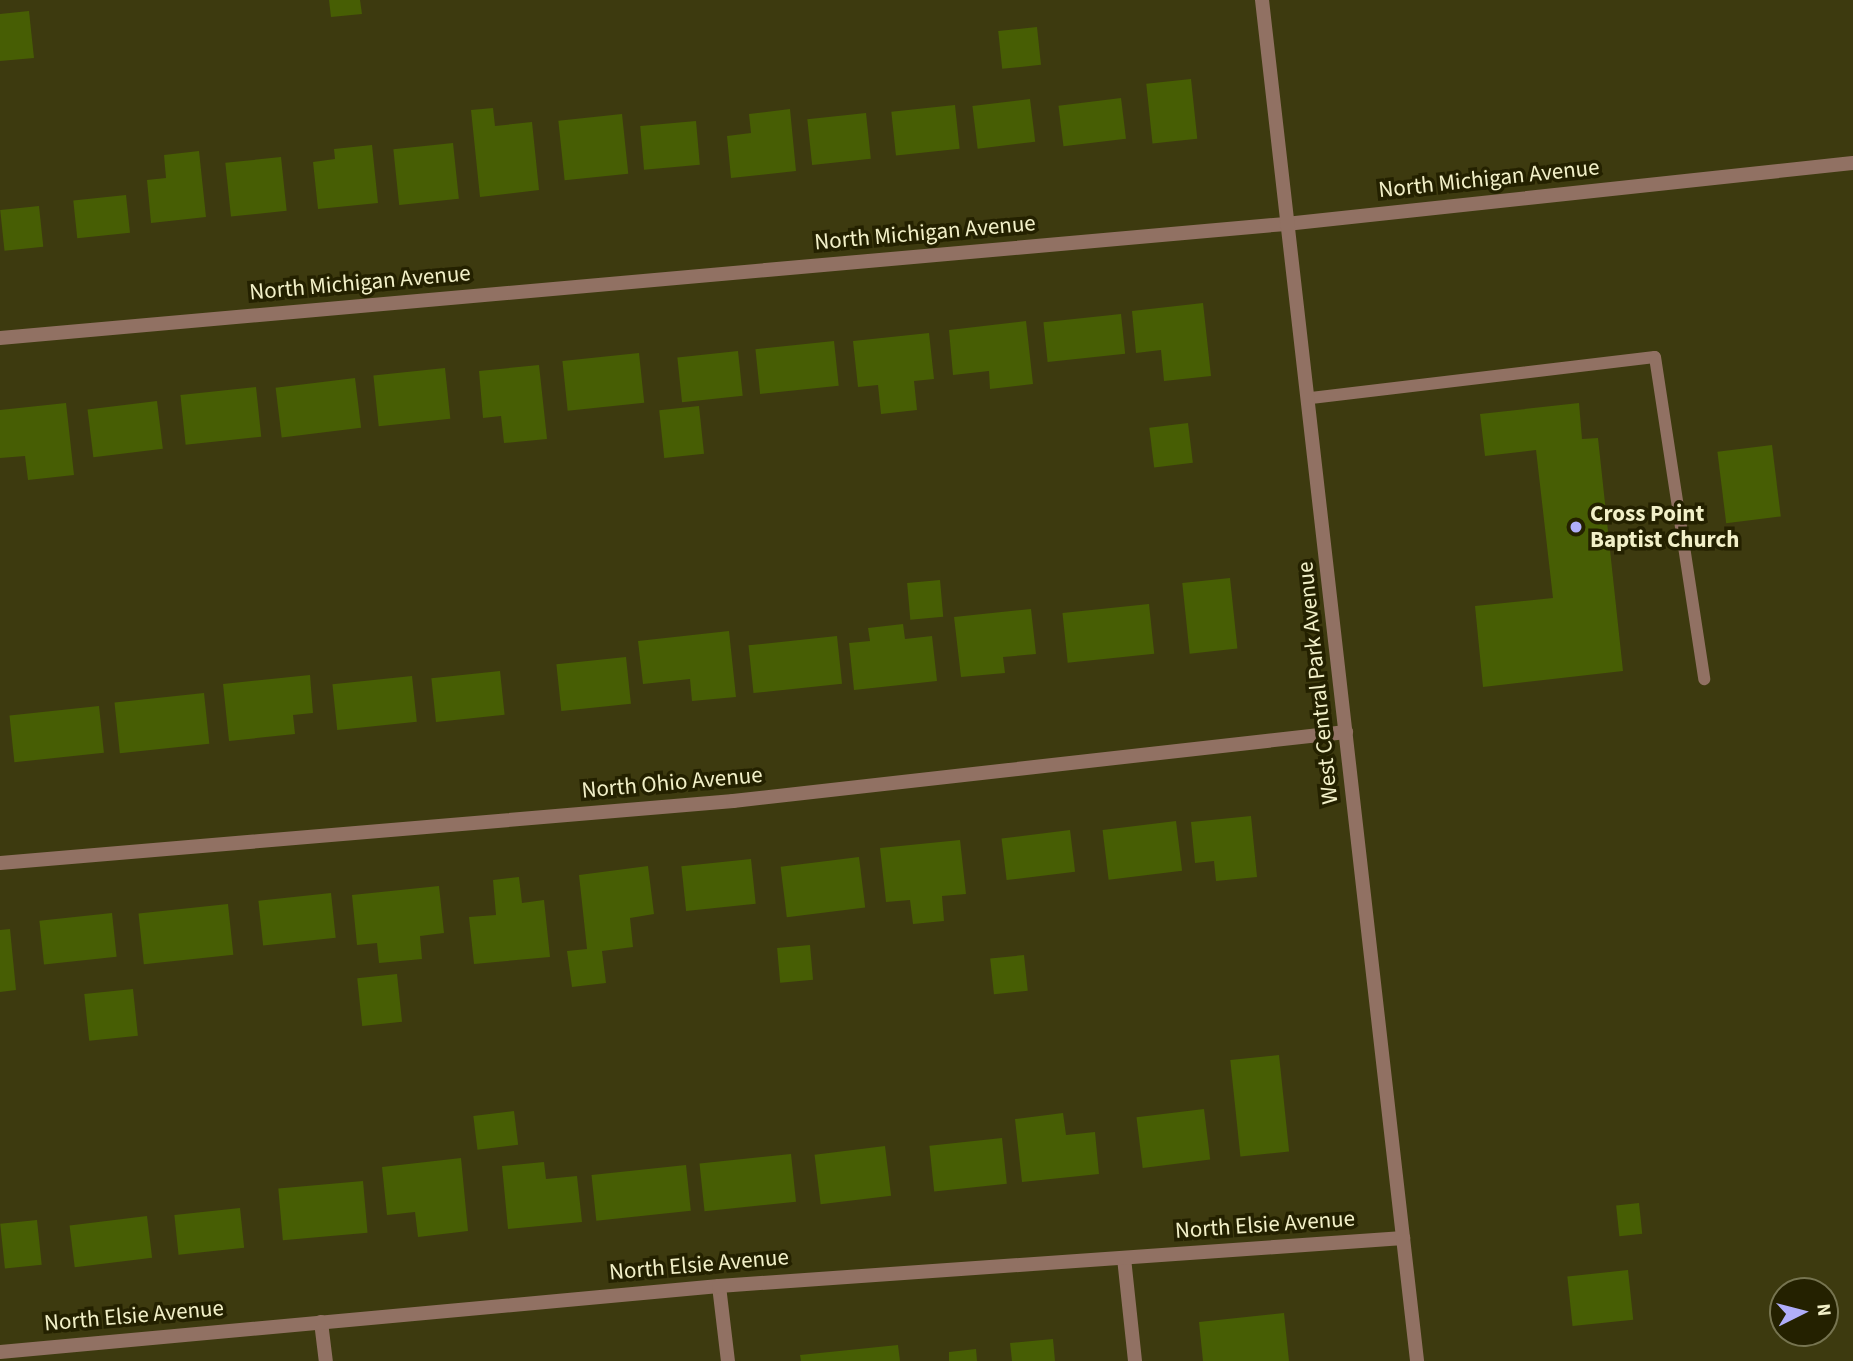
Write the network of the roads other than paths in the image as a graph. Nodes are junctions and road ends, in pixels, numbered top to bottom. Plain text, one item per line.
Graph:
1 (1262, 0) edge
2 (1853, 163) edge
3 (1286, 224) junction
4 (0, 338) edge
5 (1311, 398) junction
6 (1704, 679) dead end
7 (1346, 732) junction
8 (0, 863) edge
9 (1403, 1238) junction
10 (1125, 1258) junction
11 (719, 1286) junction
12 (321, 1322) junction
13 (0, 1352) edge
14 (326, 1361) edge
15 (728, 1361) edge
16 (1135, 1361) edge
17 (1417, 1361) edge

1 - 3 street, West Central Park Avenue
2 - 3 street, North Michigan Avenue
3 - 4 street, North Michigan Avenue
3 - 5 street, West Central Park Avenue
5 - 6 lane
5 - 7 street, West Central Park Avenue
7 - 8 street, North Ohio Avenue
7 - 9 street, West Central Park Avenue
9 - 10 street, North Elsie Avenue
9 - 17 street, West Central Park Avenue
10 - 11 street, North Elsie Avenue
10 - 16 street
11 - 12 street, North Elsie Avenue
11 - 15 street
12 - 13 street, North Elsie Avenue
12 - 14 street

